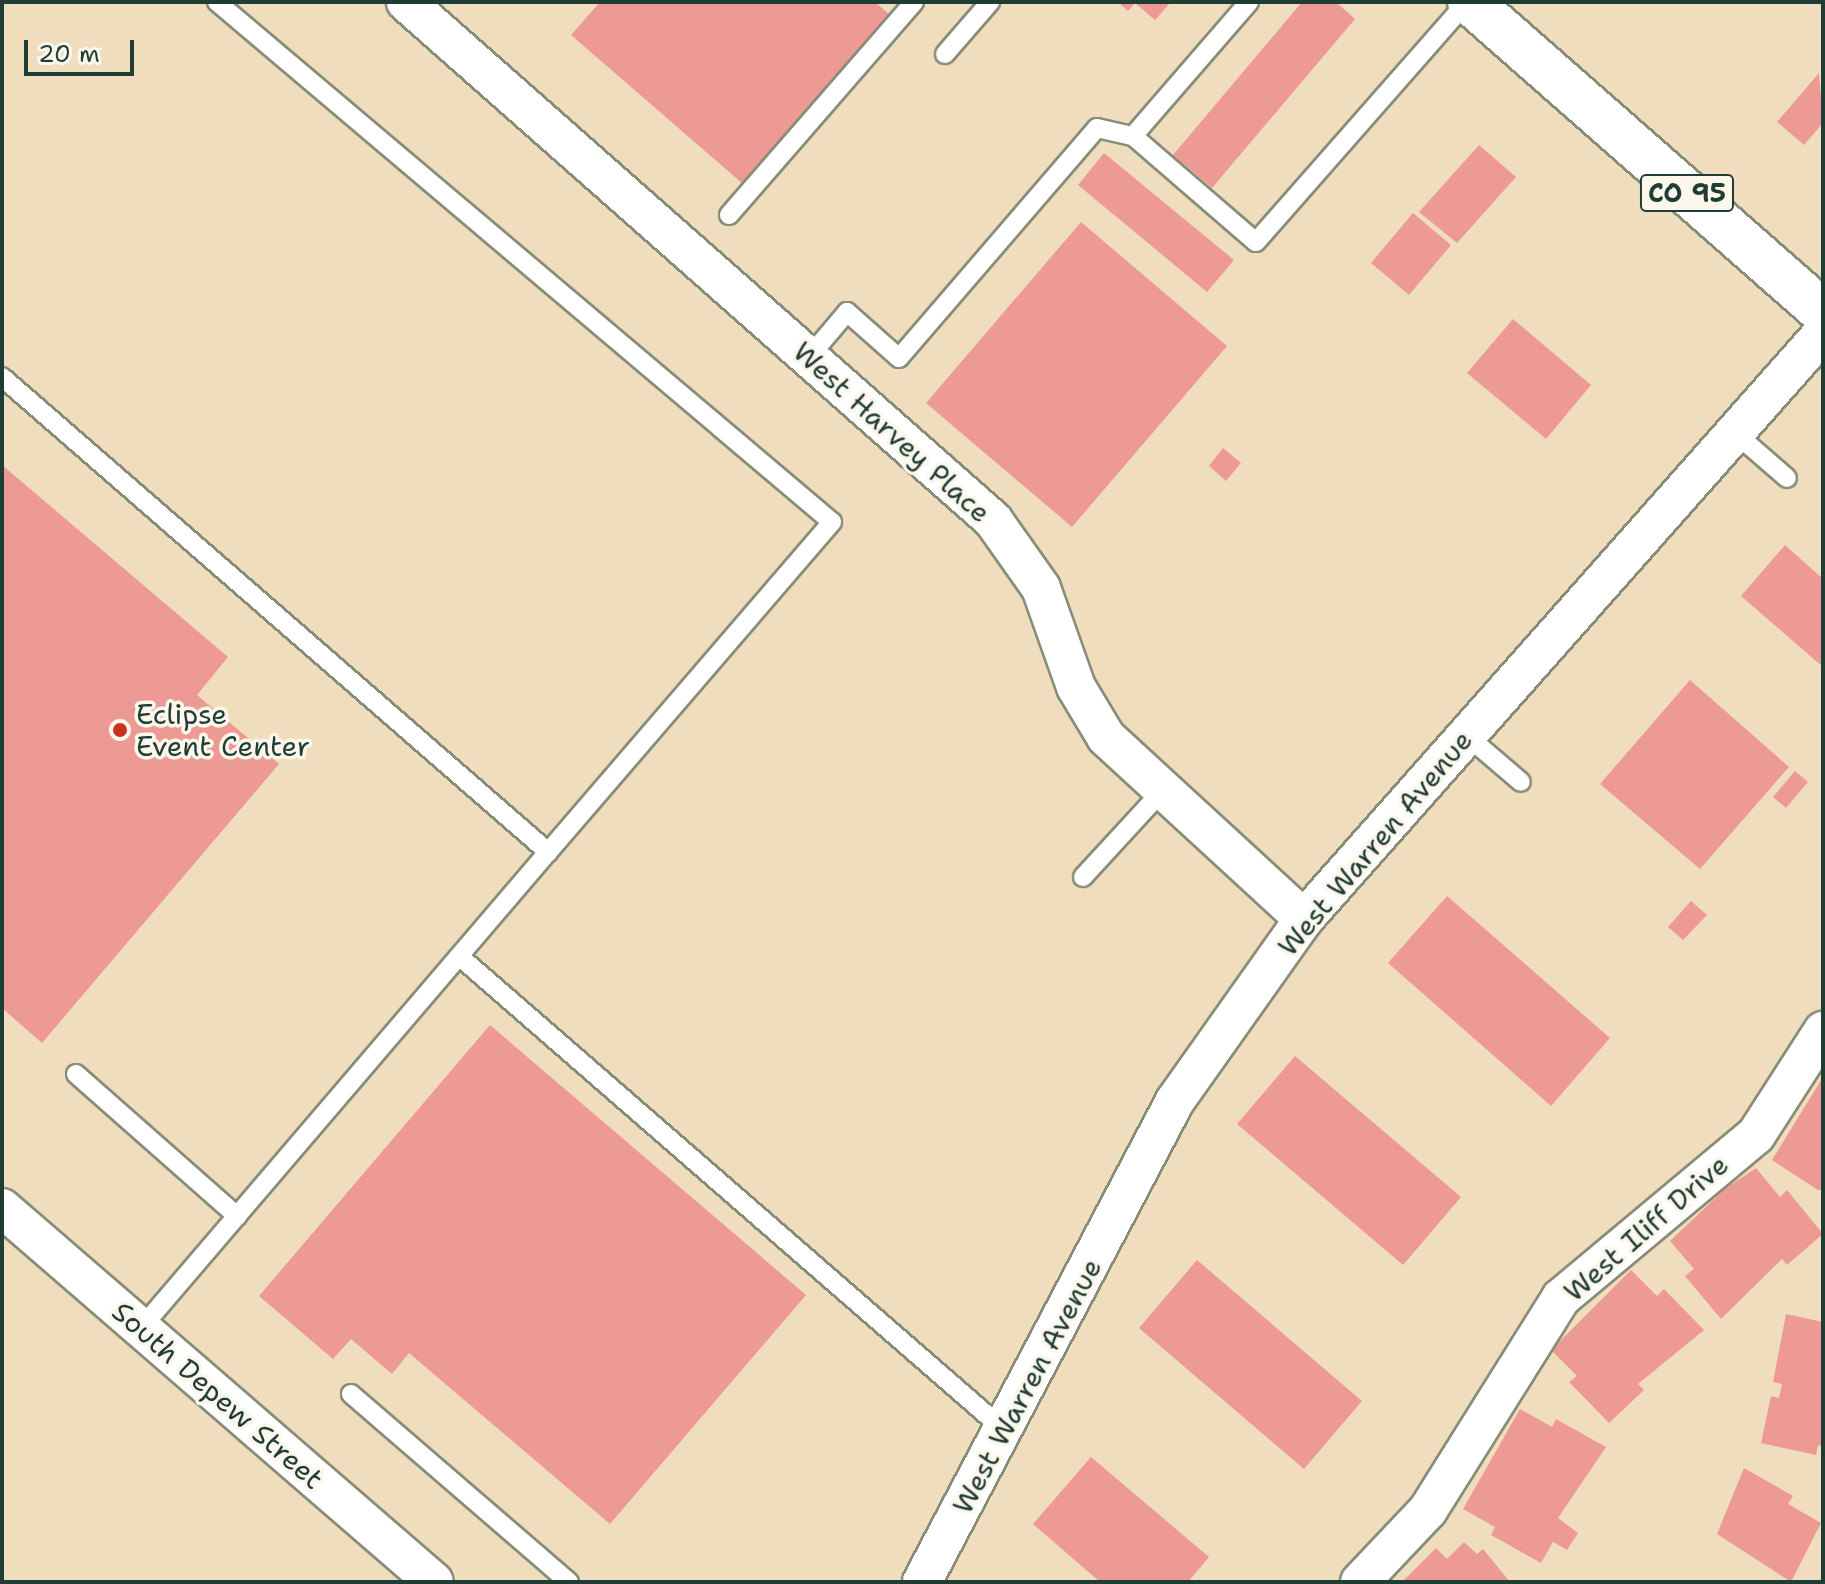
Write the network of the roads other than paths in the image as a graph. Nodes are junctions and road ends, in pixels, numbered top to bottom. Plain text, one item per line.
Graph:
1 (217, 2) edge
2 (406, 2) edge
3 (914, 2) edge
4 (990, 2) edge
5 (1249, 2) edge
6 (1468, 2) edge
7 (945, 54) dead end
8 (1133, 136) junction
9 (729, 215) dead end
10 (1823, 312) edge
11 (1823, 333) edge
12 (809, 357) junction
13 (2, 377) edge
14 (1734, 432) junction
15 (1787, 478) dead end
16 (1466, 735) junction
17 (1521, 782) dead end
18 (1163, 790) junction
19 (548, 852) junction
20 (1083, 877) dead end
21 (1304, 919) junction
22 (459, 956) junction
23 (1823, 1031) edge
24 (76, 1074) dead end
25 (2, 1208) edge
26 (237, 1216) junction
27 (141, 1328) junction
28 (351, 1394) dead end
29 (1004, 1430) junction
30 (434, 1582) edge
31 (569, 1582) edge
32 (922, 1582) edge
33 (1360, 1582) edge

1 - 19 lane
2 - 12 street, West Harvey Place
3 - 9 lane
4 - 7 lane
5 - 8 lane
6 - 8 lane
6 - 10 main road, CO 95
8 - 12 lane
11 - 14 street, West Warren Avenue
12 - 18 street, West Harvey Place
13 - 19 lane
14 - 15 lane
14 - 16 street, West Warren Avenue
16 - 17 lane
16 - 21 street, West Warren Avenue
18 - 20 lane
18 - 21 street, West Harvey Place
19 - 22 lane
21 - 29 street, West Warren Avenue
22 - 26 lane
22 - 29 lane
23 - 33 street, West Iliff Drive
24 - 26 lane
25 - 27 street, South Depew Street
26 - 27 lane
27 - 30 street, South Depew Street
28 - 31 lane
29 - 32 street, West Warren Avenue

